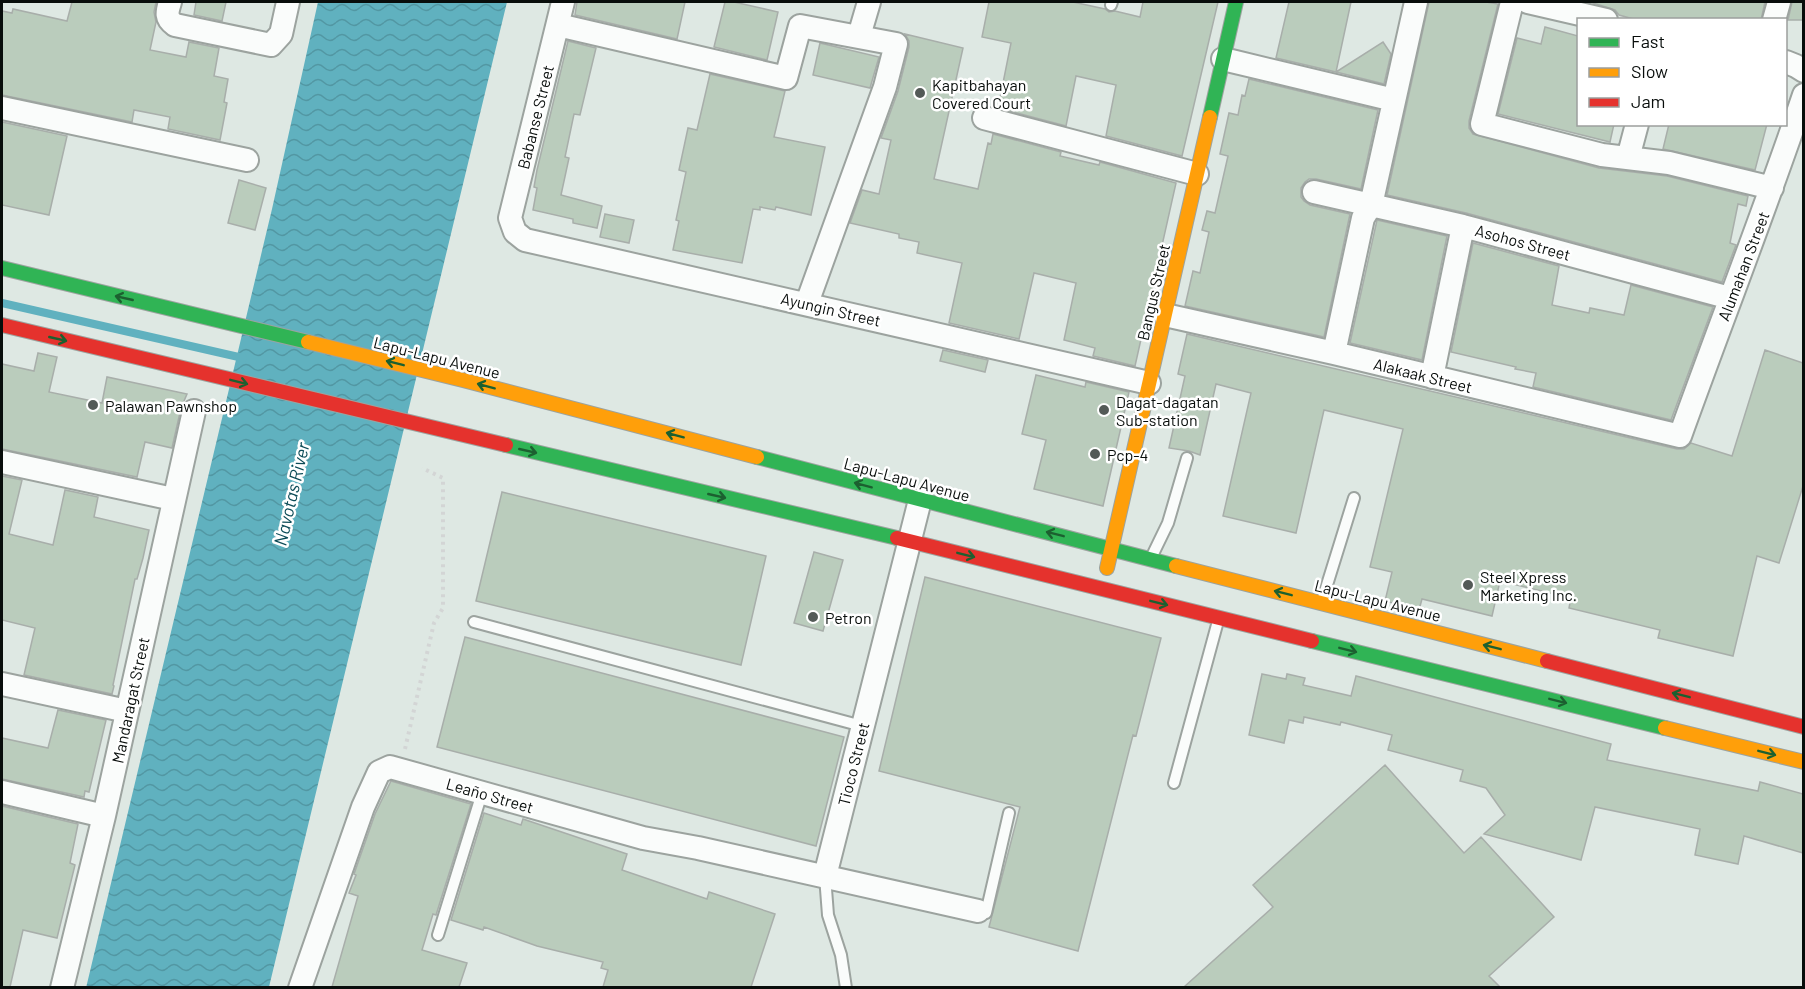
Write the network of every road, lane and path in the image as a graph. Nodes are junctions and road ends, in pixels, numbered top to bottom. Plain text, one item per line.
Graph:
1 (170, 2) edge
2 (288, 2) edge
3 (563, 2) edge
4 (869, 2) edge
5 (1236, 2) edge
6 (1416, 2) edge
7 (1512, 2) edge
8 (1528, 2) edge
9 (1779, 2) edge
10 (1597, 18) edge
11 (1775, 18) edge
12 (558, 25) junction
13 (859, 36) junction
14 (1223, 59) junction
15 (1787, 63) edge
16 (1803, 71) edge
17 (1803, 95) edge
18 (1394, 100) junction
19 (2, 108) edge
20 (984, 118) dead end
21 (1636, 126) edge
22 (1628, 158) junction
23 (247, 160) dead end
24 (1197, 174) junction
25 (1772, 188) junction
26 (1314, 192) dead end
27 (1371, 205) junction
28 (1463, 226) junction
29 (514, 232) joint
30 (2, 268) edge
31 (1730, 298) junction
32 (807, 303) junction
33 (1165, 315) junction
34 (2, 325) edge
35 (1334, 353) junction
36 (1432, 377) junction
37 (1149, 382) junction
38 (194, 411) dead end
39 (1680, 436) joint
40 (1187, 458) dead end
41 (2, 462) edge
42 (422, 468) dead end
43 (1354, 498) dead end
44 (173, 499) junction
45 (920, 500) junction
46 (909, 541) junction
47 (1111, 549) junction
48 (1151, 559) junction
49 (1102, 589) junction
50 (1321, 603) junction
51 (1219, 618) junction
52 (474, 622) dead end
53 (2, 684) edge
54 (127, 711) junction
55 (862, 726) junction
56 (1803, 727) edge
57 (1803, 762) edge
58 (400, 769) junction
59 (1174, 783) dead end
60 (2, 792) edge
61 (482, 793) junction
62 (1009, 813) dead end
63 (104, 816) junction
64 (825, 876) junction
65 (978, 911) joint
66 (438, 935) dead end
67 (62, 987) edge
68 (300, 987) edge
69 (846, 987) edge

1 - 2 street
3 - 12 street, Babanse Street
4 - 13 street
5 - 14 main road, Bangus Street
6 - 18 street
7 - 22 street
8 - 10 street
9 - 11 street
12 - 13 street
12 - 29 street, Babanse Street
13 - 32 street
14 - 18 street
14 - 24 main road, Bangus Street
15 - 16 street
17 - 25 street, Alumahan Street
18 - 27 street
19 - 23 street
20 - 24 street
21 - 22 street
22 - 25 street
24 - 33 main road, Bangus Street
25 - 31 street, Alumahan Street
26 - 27 street, Asohos Street
27 - 28 street, Asohos Street
27 - 35 street
28 - 31 street, Asohos Street
28 - 36 street
29 - 32 street, Ayungin Street
45 -> 30 main road, Lapu-Lapu Avenue
31 - 39 street, Alumahan Street
32 - 37 street, Ayungin Street
33 - 35 street, Alakaak Street
33 - 37 main road, Bangus Street
34 -> 46 main road
35 - 36 street, Alakaak Street
36 - 39 street, Alakaak Street
37 - 47 main road, Bangus Street
38 - 44 street, Mandaragat Street
40 - 48 lane
41 - 44 street
42 - 58 path
43 - 50 lane
44 - 54 street, Mandaragat Street
45 - 46 street, Tioco Street
47 -> 45 main road, Lapu-Lapu Avenue
46 -> 49 main road
46 - 55 street, Tioco Street
47 - 48 main road, Lapu-Lapu Avenue
47 - 49 main road, Bangus Street
50 -> 48 main road, Lapu-Lapu Avenue
49 -> 51 main road
56 -> 50 main road, Lapu-Lapu Avenue
51 -> 57 main road
51 - 59 lane
52 - 55 lane
53 - 54 street
54 - 63 street, Mandaragat Street
55 - 64 street, Tioco Street
58 - 61 street, Leaño Street
58 - 68 street
60 - 63 street
61 - 64 street, Leaño Street
61 - 66 lane
62 - 65 lane
63 - 67 street, Mandaragat Street
64 - 65 street
64 - 69 lane

